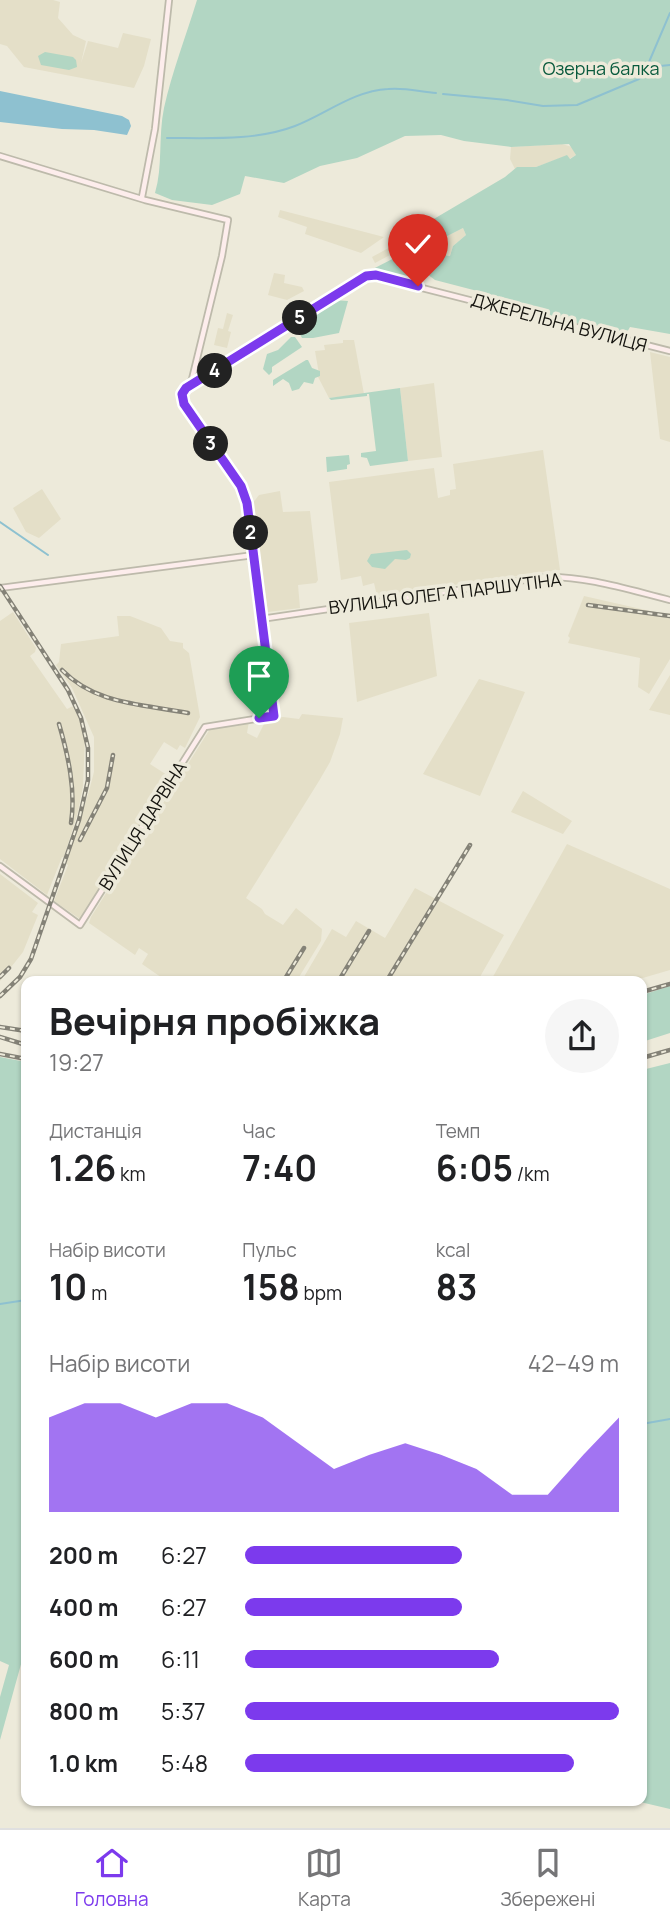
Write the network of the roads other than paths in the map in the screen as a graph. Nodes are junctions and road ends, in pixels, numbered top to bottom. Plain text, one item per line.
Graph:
1 (169, 0) edge
2 (0, 156) edge
3 (143, 198) junction
4 (670, 351) edge
5 (186, 388) junction
6 (254, 555) junction
7 (0, 588) edge
8 (670, 600) edge
9 (261, 619) junction
10 (0, 866) edge

1 - 3 street
2 - 3 street
3 - 5 street
4 - 5 street, ДЖЕРЕЛЬНА ВУЛИЦЯ
5 - 6 street
6 - 7 street
6 - 9 street
8 - 9 street, ВУЛИЦЯ ОЛЕГА ПАРШУТІНА
9 - 10 street, ВУЛИЦЯ ДАРВІНА

